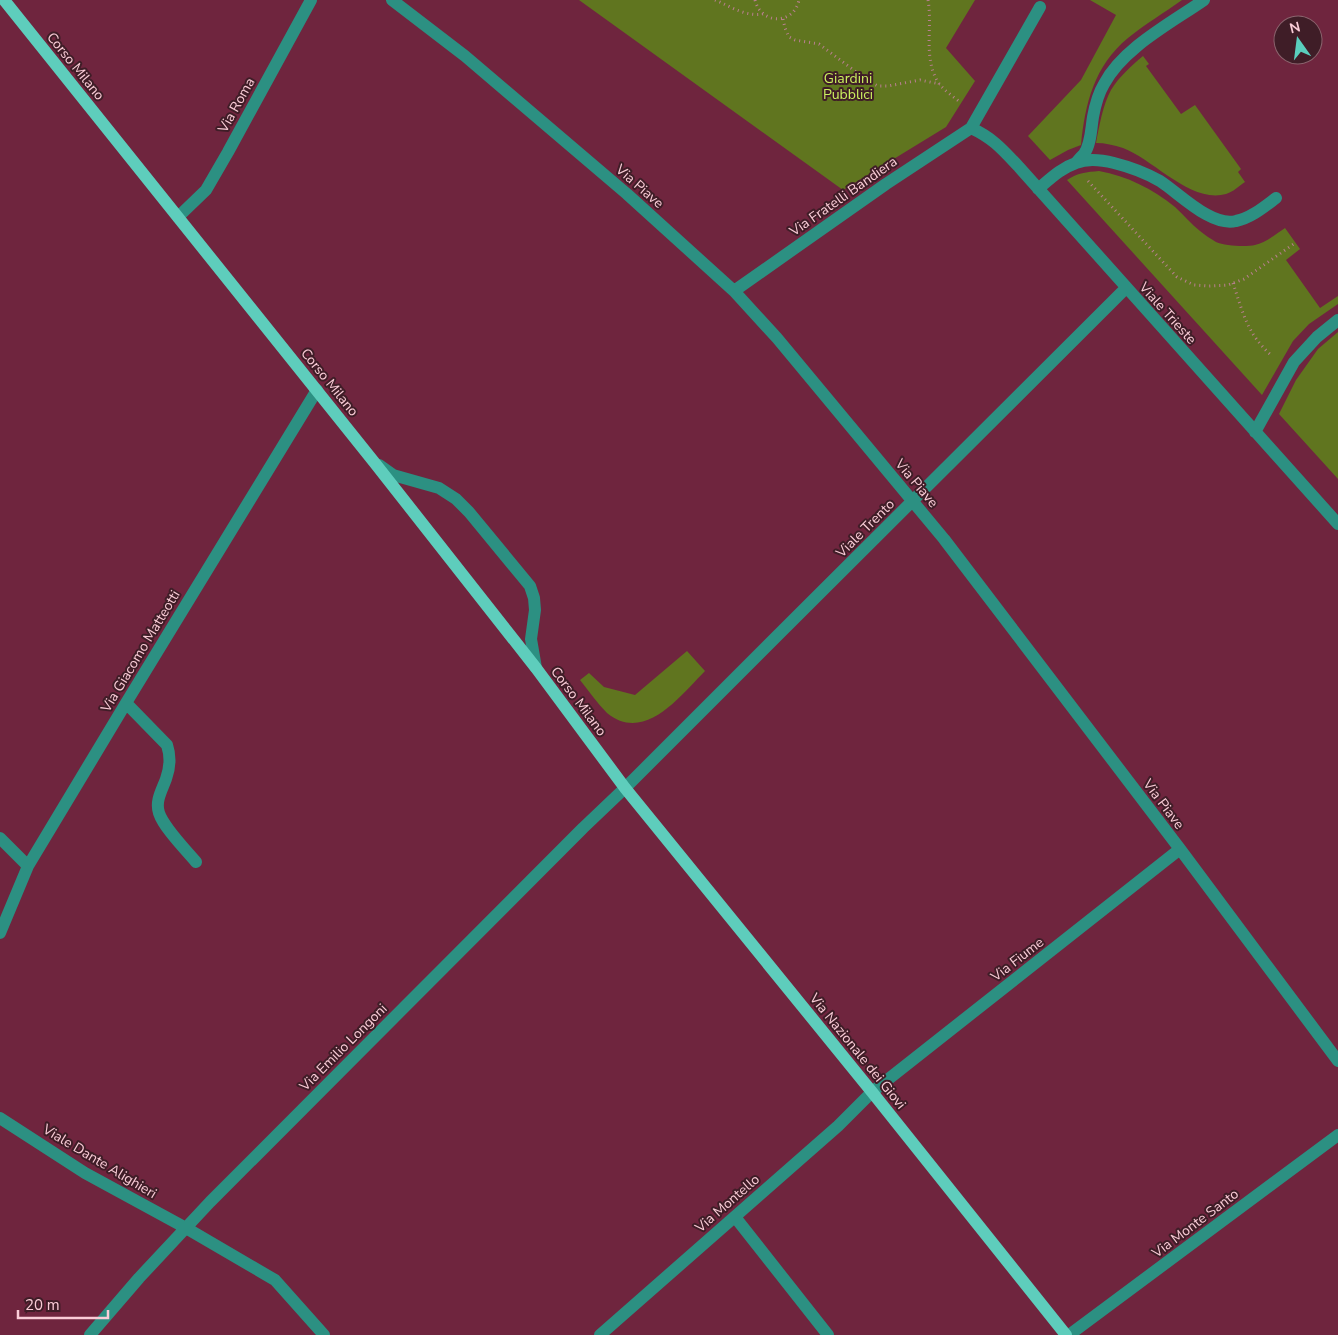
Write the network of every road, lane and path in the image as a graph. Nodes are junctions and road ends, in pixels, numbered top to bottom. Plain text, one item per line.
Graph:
1 (4, 0) edge
2 (311, 0) edge
3 (392, 0) edge
4 (715, 0) edge
5 (755, 0) edge
6 (799, 0) edge
7 (928, 0) edge
8 (1204, 0) edge
9 (1040, 7) dead end
10 (763, 14) junction
11 (783, 19) junction
12 (940, 84) junction
13 (962, 103) dead end
14 (971, 128) junction
15 (1074, 163) junction
16 (1038, 189) junction
17 (1276, 198) dead end
18 (178, 217) junction
19 (1295, 243) dead end
20 (1233, 283) junction
21 (1126, 288) junction
22 (734, 291) junction
23 (1338, 320) edge
24 (1291, 367) junction
25 (317, 390) junction
26 (1255, 432) junction
27 (374, 462) junction
28 (913, 501) junction
29 (1338, 524) edge
30 (536, 668) junction
31 (126, 703) junction
32 (625, 788) junction
33 (0, 838) edge
34 (1180, 849) junction
35 (196, 862) dead end
36 (28, 866) junction
37 (0, 933) edge
38 (1338, 1061) edge
39 (872, 1092) junction
40 (0, 1118) edge
41 (1338, 1135) edge
42 (735, 1217) junction
43 (186, 1228) junction
44 (90, 1335) edge
45 (324, 1335) edge
46 (600, 1335) edge
47 (828, 1335) edge
48 (1068, 1335) edge

1 - 18 main road, Corso Milano
2 - 18 street, Via Roma
3 - 22 street, Via Piave
4 - 10 path
5 - 10 path
6 - 11 path
7 - 12 path
8 - 15 street
9 - 14 street
10 - 11 path
11 - 12 path
12 - 13 path
14 - 16 street, Viale Trieste
14 - 22 street, Via Fratelli Bandiera
15 - 16 street
15 - 17 street
15 - 20 path
16 - 21 street, Viale Trieste
18 - 25 main road, Corso Milano
19 - 20 path
20 - 24 path
21 - 26 street, Viale Trieste
21 - 28 street, Viale Trento
22 - 28 street, Via Piave
23 - 24 street
24 - 26 street
25 - 27 main road, Corso Milano
25 - 31 street, Via Giacomo Matteotti
26 - 29 street, Viale Trieste
27 - 30 main road, Corso Milano
27 - 30 street
28 - 32 street, Viale Trento
28 - 34 street, Via Piave
30 - 32 main road, Corso Milano
31 - 35 street
31 - 36 street, Via Giacomo Matteotti
32 - 39 main road, Via Nazionale dei Giovi
32 - 43 street, Via Emilio Longoni
33 - 36 street
34 - 38 street, Via Piave
34 - 39 street, Via Fiume
36 - 37 street, Via Giacomo Matteotti
39 - 42 street, Via Montello
39 - 48 main road, Via Nazionale dei Giovi
40 - 43 street, Viale Dante Alighieri
41 - 48 street, Via Monte Santo
42 - 46 street, Via Montello
42 - 47 street
43 - 44 street, Via Emilio Longoni
43 - 45 street, Viale Dante Alighieri

